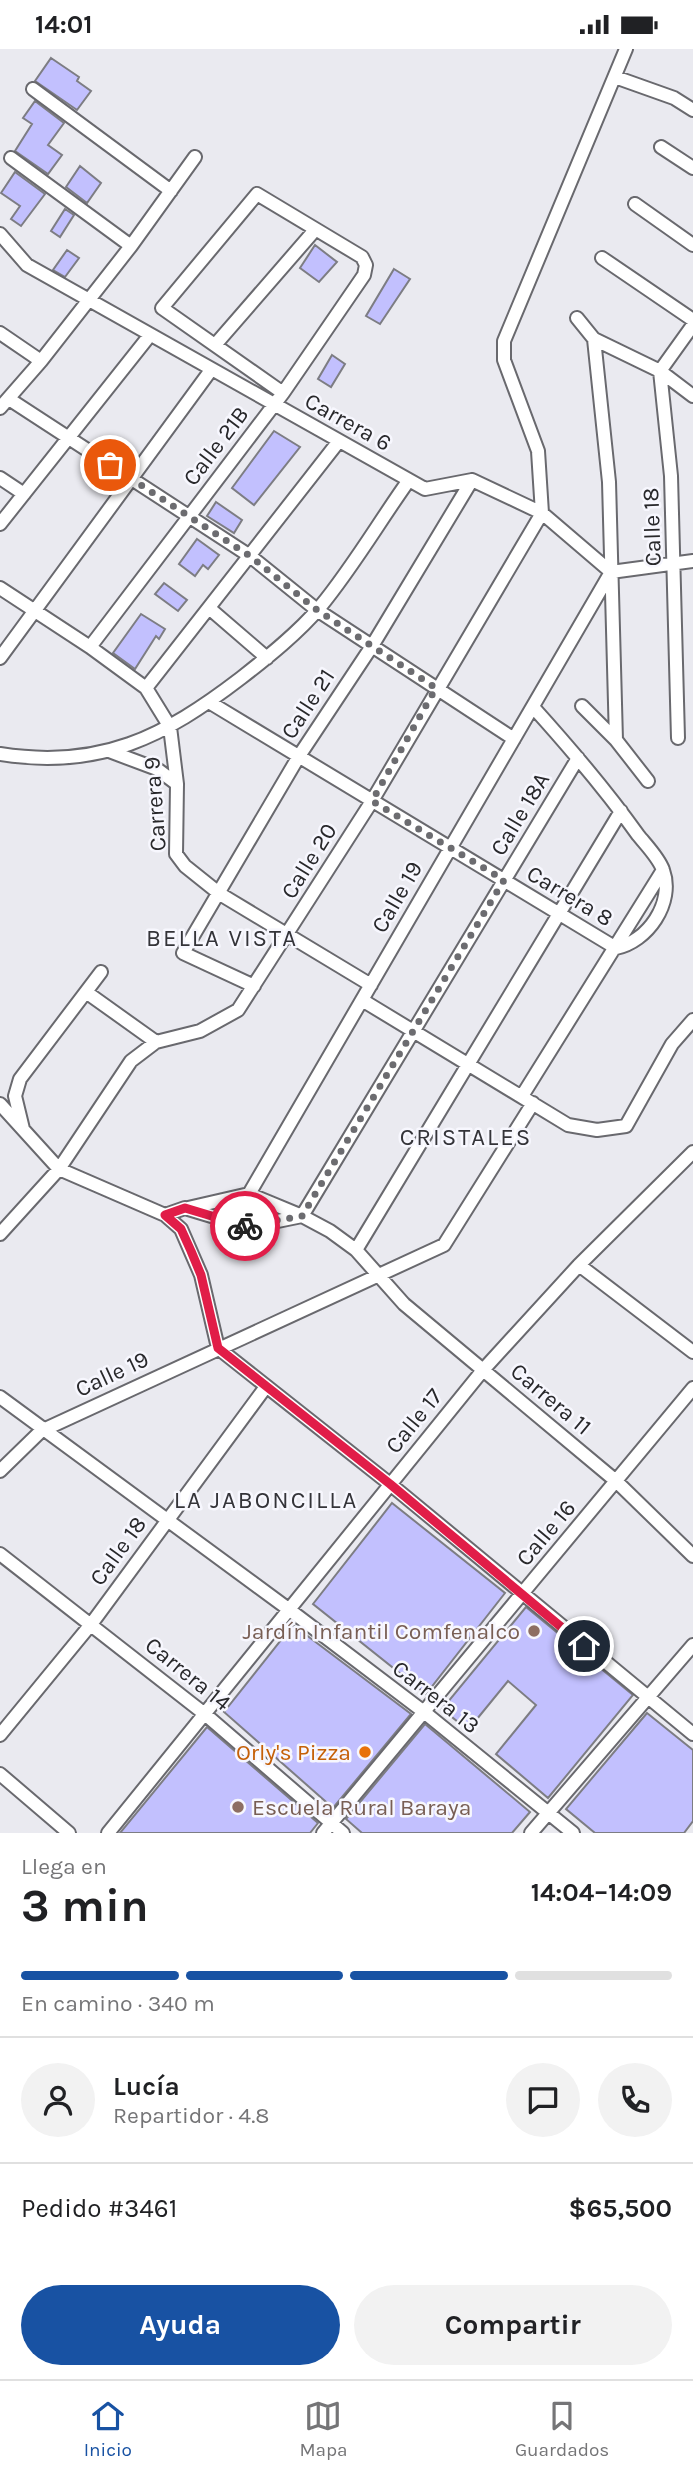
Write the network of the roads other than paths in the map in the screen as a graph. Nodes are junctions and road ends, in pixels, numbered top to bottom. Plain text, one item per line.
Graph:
1 (626, 49) edge
2 (615, 77) junction
3 (33, 89) dead end
4 (693, 110) edge
5 (661, 147) dead end
6 (195, 157) dead end
7 (11, 158) dead end
8 (693, 168) edge
9 (171, 191) junction
10 (635, 204) dead end
11 (314, 231) junction
12 (0, 234) edge
13 (693, 244) edge
14 (131, 246) junction
15 (602, 258) dead end
16 (88, 301) junction
17 (576, 318) dead end
18 (693, 323) edge
19 (0, 333) edge
20 (150, 335) junction
21 (594, 339) junction
22 (215, 345) junction
23 (41, 361) junction
24 (211, 370) junction
25 (660, 371) junction
26 (283, 393) junction
27 (693, 396) edge
28 (5, 403) edge
29 (273, 404) junction
30 (69, 438) junction
31 (340, 441) junction
32 (0, 478) edge
33 (131, 479) junction
34 (409, 480) junction
35 (472, 481) junction
36 (24, 494) junction
37 (542, 513) junction
38 (189, 517) junction
39 (0, 524) edge
40 (250, 556) junction
41 (693, 561) edge
42 (675, 562) junction
43 (611, 572) junction
44 (0, 588) edge
45 (209, 608) junction
46 (317, 610) junction
47 (34, 611) junction
48 (372, 646) junction
49 (90, 647) junction
50 (0, 657) edge
51 (267, 658) junction
52 (146, 688) junction
53 (436, 688) junction
54 (209, 702) junction
55 (582, 706) dead end
56 (533, 707) junction
57 (170, 727) junction
58 (678, 738) dead end
59 (514, 739) junction
60 (615, 740) junction
61 (109, 751) junction
62 (4, 755) edge
63 (299, 757) junction
64 (578, 758) junction
65 (648, 781) dead end
66 (177, 784) junction
67 (372, 801) junction
68 (621, 811) junction
69 (450, 848) junction
70 (663, 870) junction
71 (504, 880) junction
72 (220, 894) junction
73 (559, 914) junction
74 (287, 935) junction
75 (616, 948) junction
76 (101, 972) dead end
77 (371, 985) junction
78 (254, 986) junction
79 (86, 992) junction
80 (362, 1000) junction
81 (693, 1020) edge
82 (414, 1031) junction
83 (156, 1042) junction
84 (468, 1064) junction
85 (528, 1100) junction
86 (0, 1104) edge
87 (24, 1133) junction
88 (690, 1160) edge
89 (59, 1169) junction
90 (249, 1194) junction
91 (185, 1208) junction
92 (165, 1215) junction
93 (302, 1216) junction
94 (0, 1234) edge
95 (356, 1250) junction
96 (579, 1265) junction
97 (380, 1276) junction
98 (218, 1348) junction
99 (693, 1352) edge
100 (484, 1370) junction
101 (265, 1388) junction
102 (693, 1388) edge
103 (0, 1397) edge
104 (41, 1431) junction
105 (0, 1471) edge
106 (616, 1481) junction
107 (390, 1484) junction
108 (166, 1521) junction
109 (0, 1554) edge
110 (693, 1556) edge
111 (522, 1593) junction
112 (291, 1611) junction
113 (92, 1623) junction
114 (693, 1645) edge
115 (647, 1699) junction
116 (424, 1713) junction
117 (206, 1715) junction
118 (693, 1734) edge
119 (0, 1735) edge
120 (0, 1774) edge
121 (548, 1814) junction
122 (327, 1828) edge
123 (69, 1833) edge
124 (108, 1833) edge
125 (343, 1833) edge
126 (531, 1833) edge
127 (573, 1833) edge

1 - 2 street
2 - 4 street
2 - 37 street
3 - 9 street
5 - 8 street
6 - 9 street
7 - 14 street
9 - 14 street
10 - 13 street
11 - 22 street
11 - 22 street
11 - 26 street, Calle 21B
12 - 16 street, Carrera 6
14 - 16 street
15 - 18 street
16 - 20 street, Carrera 6
16 - 23 street
17 - 21 street
18 - 25 street
19 - 23 street
20 - 24 street, Carrera 6
20 - 30 street
21 - 25 street
21 - 43 street
22 - 26 street
23 - 28 street
24 - 29 street, Carrera 6
24 - 33 street
25 - 27 street
25 - 42 street, Calle 18
26 - 29 street, Calle 21B
28 - 30 street
29 - 31 street, Carrera 6
29 - 38 street, Calle 21B
30 - 33 street
30 - 36 street
31 - 34 street, Carrera 6
31 - 40 street
32 - 36 street
33 - 38 street
33 - 47 street
34 - 35 street, Carrera 6
34 - 46 street
35 - 37 street
35 - 48 street, Calle 21
36 - 39 street
37 - 43 street
37 - 53 street, Calle 20
38 - 40 street
38 - 49 street, Calle 21B
40 - 45 street
40 - 46 street
41 - 42 street
42 - 43 street
42 - 58 street, Calle 18
43 - 56 street, Calle 19
43 - 60 street
44 - 47 street
45 - 51 street
45 - 52 street
46 - 48 street
46 - 51 street
47 - 49 street
47 - 50 street
48 - 53 street
48 - 63 street, Calle 21
49 - 52 street
51 - 54 street
52 - 57 street
53 - 59 street
53 - 67 street, Calle 20
54 - 57 street
54 - 63 street, Carrera 8
55 - 60 street
56 - 59 street, Calle 19
56 - 64 street
57 - 61 street
57 - 66 street, Carrera 9
59 - 69 street, Calle 19
60 - 65 street
61 - 62 street
61 - 66 street
63 - 67 street, Carrera 8
63 - 72 street, Calle 21
64 - 68 street
64 - 71 street, Calle 18A
66 - 72 street, Carrera 9
67 - 69 street, Carrera 8
67 - 74 street, Calle 20
68 - 70 street
68 - 73 street
69 - 71 street, Carrera 8
69 - 77 street, Calle 19
70 - 75 street, Carrera 8
70 - 75 street
71 - 73 street, Carrera 8
71 - 82 street, Calle 18A
72 - 74 street, Carrera 9
72 - 78 street, Calle 21
73 - 75 street, Carrera 8
73 - 84 street
74 - 77 street, Carrera 9
74 - 78 street, Calle 20
75 - 85 street
76 - 79 street
77 - 80 street, Calle 19
78 - 83 street, Calle 20
79 - 83 street
79 - 87 street
80 - 82 street
80 - 90 street, Calle 19
81 - 85 street
82 - 84 street
82 - 93 street, Calle 18A
83 - 89 street, Calle 20
84 - 85 street
84 - 95 street
85 - 97 street, Calle 19
86 - 87 street
87 - 89 street
88 - 96 street, Calle 17
89 - 92 street
89 - 94 street, Calle 20
90 - 91 street
90 - 93 street
91 - 92 street
91 - 93 street
92 - 98 street
93 - 95 street, Carrera 11
95 - 97 street, Carrera 11
96 - 99 street
96 - 100 street, Calle 17
97 - 98 street, Calle 19
97 - 100 street, Carrera 11
98 - 101 street
98 - 104 street, Calle 19
100 - 106 street, Carrera 11
100 - 107 street, Calle 17
101 - 107 street
101 - 108 street, Calle 18
102 - 106 street, Calle 16
103 - 104 street, Carrera 13
104 - 105 street, Calle 19
104 - 108 street, Carrera 13
106 - 110 street, Carrera 11
106 - 111 street, Calle 16
107 - 111 street
107 - 112 street, Calle 17
108 - 112 street, Carrera 13
108 - 113 street, Calle 18
109 - 113 street, Carrera 14
111 - 115 street
111 - 116 street, Calle 16
112 - 116 street, Carrera 13
112 - 117 street, Calle 17
113 - 117 street, Carrera 14
113 - 119 street, Calle 18
114 - 115 street
115 - 118 street
115 - 121 street
116 - 121 street, Carrera 13
116 - 122 street, Calle 16
117 - 122 street, Carrera 14
117 - 124 street, Calle 17
120 - 123 street
121 - 126 street
121 - 127 street, Carrera 13
122 - 125 street, Carrera 14

